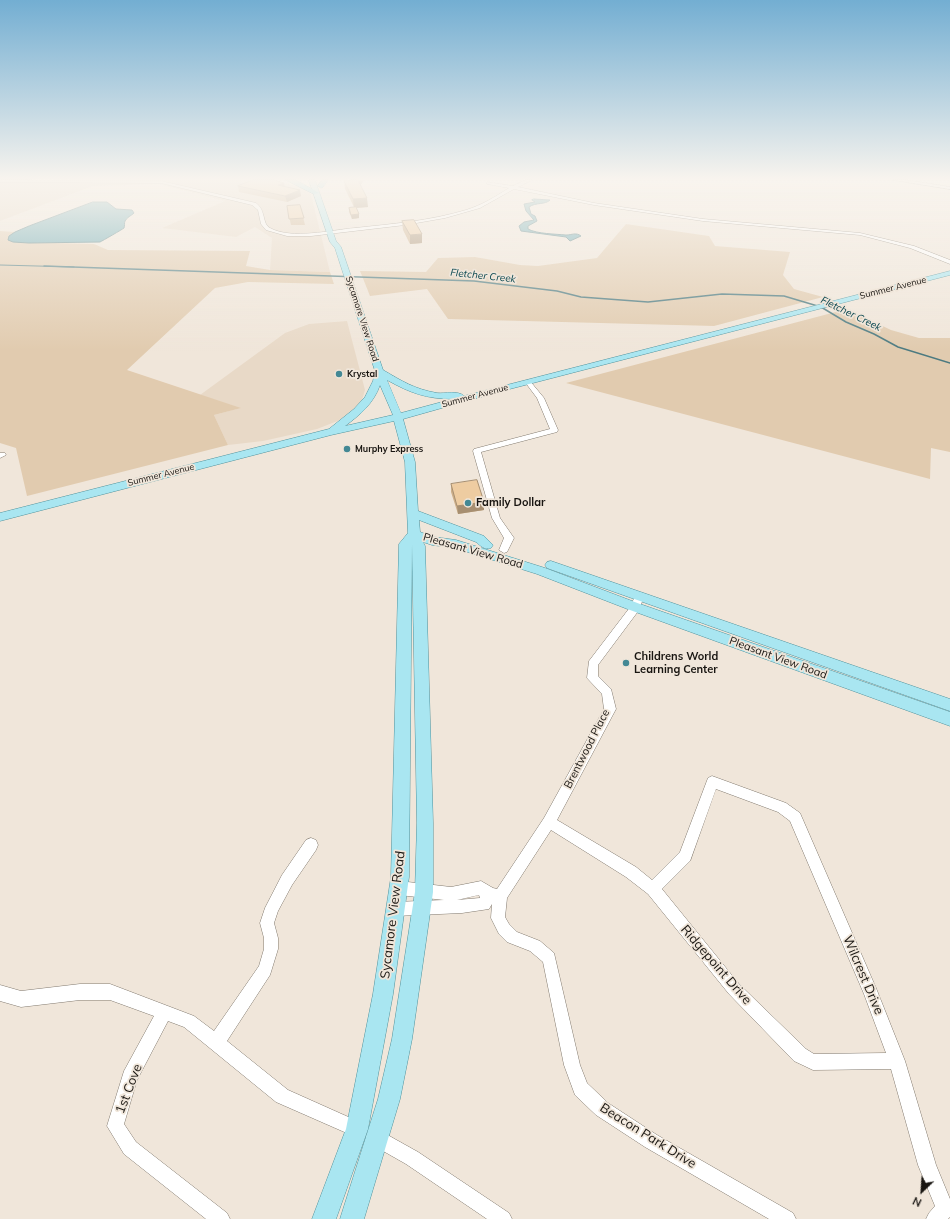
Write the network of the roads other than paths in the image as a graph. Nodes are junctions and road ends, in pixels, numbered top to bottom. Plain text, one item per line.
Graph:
1 (331, 237) edge
2 (339, 237) edge
3 (875, 237) edge
4 (892, 237) edge
5 (337, 244) junction
6 (950, 258) edge
7 (950, 262) edge
8 (950, 273) edge
9 (379, 371) junction
10 (528, 382) junction
11 (471, 397) junction
12 (398, 417) junction
13 (330, 432) junction
14 (412, 512) junction
15 (0, 517) edge
16 (414, 534) junction
17 (487, 545) junction
18 (504, 550) junction
19 (637, 601) junction
20 (800, 659) junction
21 (950, 705) edge
22 (950, 719) edge
23 (423, 754) junction
24 (402, 756) junction
25 (549, 822) junction
26 (311, 845) dead end
27 (398, 888) junction
28 (653, 889) junction
29 (495, 895) junction
30 (422, 899) junction
31 (396, 909) junction
32 (0, 993) edge
33 (165, 1012) junction
34 (216, 1043) junction
35 (897, 1061) junction
36 (367, 1134) junction
37 (944, 1213) edge
38 (221, 1219) edge
39 (324, 1219) edge
40 (352, 1219) edge
41 (502, 1219) edge
42 (787, 1219) edge

1 - 5 main road, Sycamore View Road
2 - 5 main road, Sycamore View Road
3 - 7 street
4 - 6 street
5 - 9 main road, Sycamore View Road
8 - 10 main road, Summer Avenue
9 - 11 main road
9 - 12 main road, Sycamore View Road
9 - 13 main road
10 - 11 main road, Summer Avenue
10 - 18 street
11 - 12 main road, Summer Avenue
12 - 13 main road, Summer Avenue
12 - 14 main road, Sycamore View Road
13 - 15 main road, Summer Avenue
14 - 16 main road, Sycamore View Road
14 - 17 main road
16 - 17 main road, Pleasant View Road
16 - 19 main road, Pleasant View Road
16 - 23 main road, Sycamore View Road
16 - 24 main road, Sycamore View Road
17 - 18 main road, Pleasant View Road
18 - 19 main road, Pleasant View Road
19 - 20 main road, Pleasant View Road
19 - 25 street, Brentwood Place
20 - 21 main road, Pleasant View Road
20 - 22 main road, Pleasant View Road
23 - 24 main road
23 - 30 main road, Sycamore View Road
24 - 27 main road, Sycamore View Road
25 - 28 street, Ridgepoint Drive
25 - 29 street, Brentwood Place
26 - 34 street
27 - 30 street, Brentwood Place
27 - 31 main road, Sycamore View Road
28 - 35 street, Ridgepoint Drive
28 - 35 street, Wilcrest Drive
29 - 30 street, Brentwood Place
29 - 42 street, Beacon Park Drive
30 - 31 street, Brentwood Place
30 - 36 main road, Sycamore View Road
31 - 36 main road, Sycamore View Road
32 - 33 street
33 - 34 street
33 - 38 street, 1st Cove
34 - 36 street
35 - 37 street, Wilcrest Drive
36 - 39 main road, Sycamore View Road
36 - 40 main road, Sycamore View Road
36 - 41 street

